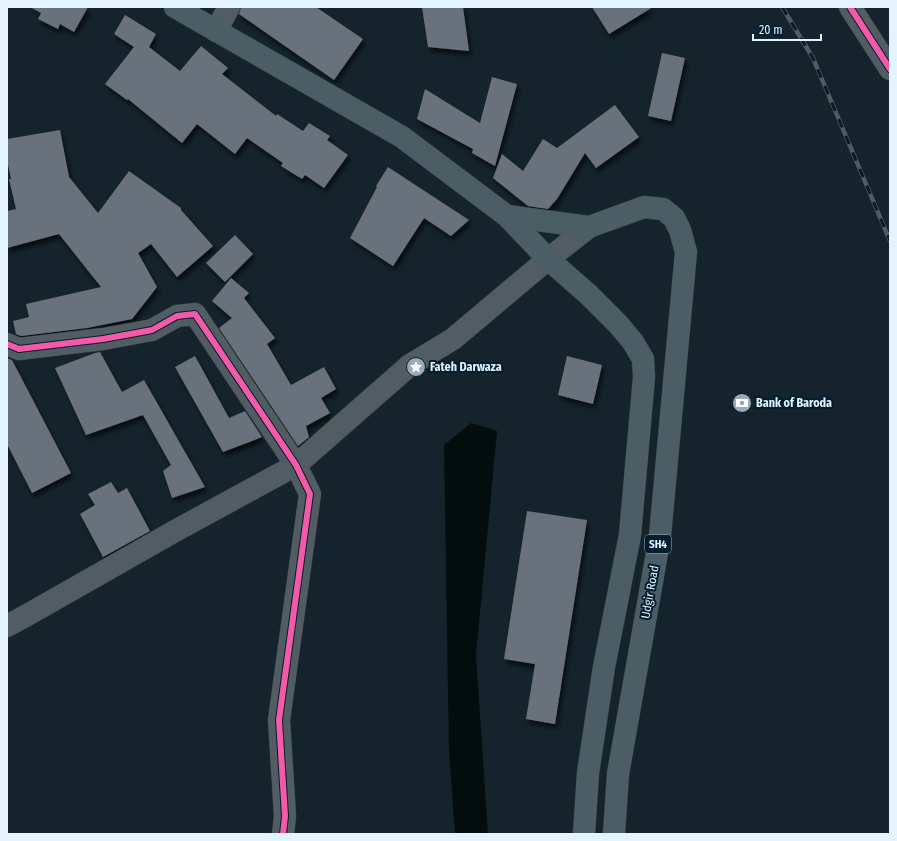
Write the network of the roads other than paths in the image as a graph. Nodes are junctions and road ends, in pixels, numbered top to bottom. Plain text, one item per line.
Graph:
1 (175, 7) edge
2 (230, 7) edge
3 (850, 7) edge
4 (216, 31) junction
5 (890, 69) edge
6 (507, 216) junction
7 (589, 227) junction
8 (548, 259) junction
9 (7, 344) edge
10 (296, 465) junction
11 (7, 626) edge
12 (283, 834) edge
13 (584, 834) edge
14 (614, 834) edge

1 - 4 highway
2 - 4 street
3 - 5 street
4 - 6 highway
6 - 7 highway
6 - 8 highway
7 - 8 street
7 - 14 highway, Udgir Road / SH4
8 - 10 street
8 - 13 highway, SH4
9 - 10 street
10 - 11 street
10 - 12 street

